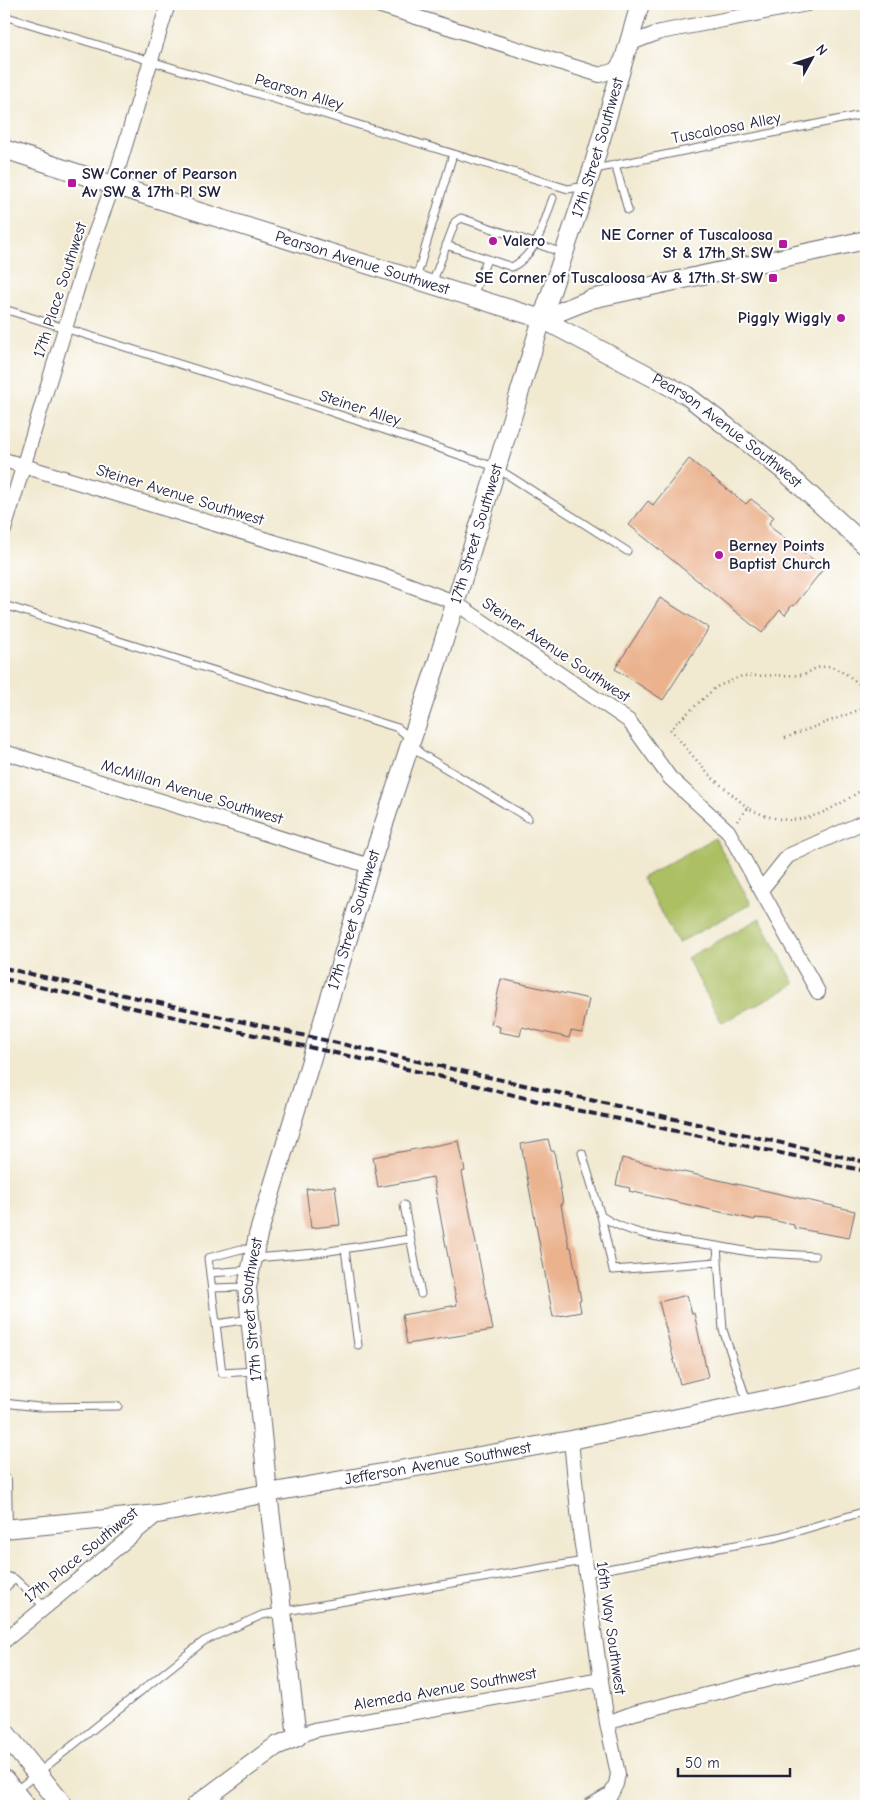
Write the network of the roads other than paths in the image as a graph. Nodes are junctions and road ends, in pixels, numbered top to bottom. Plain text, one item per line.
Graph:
1 (168, 4) edge
2 (375, 4) edge
3 (640, 4) edge
4 (808, 4) edge
5 (4, 16) edge
6 (624, 54) junction
7 (151, 61) junction
8 (866, 114) edge
9 (4, 149) edge
10 (453, 154) junction
11 (616, 164) junction
12 (589, 178) junction
13 (112, 185) junction
14 (553, 198) dead end
15 (628, 210) dead end
16 (866, 240) edge
17 (536, 243) junction
18 (446, 245) junction
19 (481, 247) dead end
20 (498, 252) dead end
21 (564, 254) junction
22 (478, 256) junction
23 (487, 259) junction
24 (495, 261) junction
25 (424, 282) junction
26 (473, 297) junction
27 (4, 309) edge
28 (542, 319) junction
29 (66, 328) junction
30 (4, 460) edge
31 (24, 466) junction
32 (495, 467) junction
33 (4, 530) edge
34 (866, 546) edge
35 (627, 551) dead end
36 (454, 602) junction
37 (4, 606) edge
38 (411, 739) junction
39 (4, 752) edge
40 (528, 818) dead end
41 (866, 821) edge
42 (370, 866) junction
43 (761, 890) junction
44 (818, 992) dead end
45 (582, 1154) dead end
46 (404, 1205) dead end
47 (601, 1216) junction
48 (410, 1239) junction
49 (717, 1246) junction
50 (345, 1249) junction
51 (815, 1256) dead end
52 (717, 1262) junction
53 (252, 1266) junction
54 (210, 1274) junction
55 (212, 1288) junction
56 (421, 1294) dead end
57 (250, 1319) junction
58 (216, 1324) junction
59 (358, 1345) dead end
60 (256, 1370) junction
61 (866, 1376) edge
62 (4, 1403) edge
63 (748, 1404) junction
64 (118, 1406) dead end
65 (570, 1440) junction
66 (4, 1482) edge
67 (268, 1493) junction
68 (866, 1511) edge
69 (158, 1514) junction
70 (4, 1529) edge
71 (585, 1567) junction
72 (4, 1575) edge
73 (16, 1579) junction
74 (4, 1589) edge
75 (45, 1607) junction
76 (281, 1612) junction
77 (4, 1641) edge
78 (866, 1655) edge
79 (601, 1679) junction
80 (607, 1723) junction
81 (4, 1732) edge
82 (297, 1737) junction
83 (37, 1774) junction
84 (12, 1794) edge
85 (63, 1806) edge
86 (195, 1806) edge
87 (590, 1806) edge

1 - 7 street, 17th Place Southwest
2 - 6 street
3 - 6 street, 17th Street Southwest
4 - 6 street
5 - 7 lane, Pearson Alley
6 - 12 street, 17th Street Southwest
7 - 10 lane, Pearson Alley
7 - 13 street, 17th Place Southwest
8 - 11 lane, Tuscaloosa Alley
9 - 13 street, Pearson Avenue Southwest
10 - 12 lane, Pearson Alley
10 - 25 lane
11 - 12 lane, Tuscaloosa Alley
11 - 15 lane
12 - 21 street, 17th Street Southwest
13 - 25 street, Pearson Avenue Southwest
13 - 29 street, 17th Place Southwest
14 - 17 lane
16 - 28 street
17 - 18 lane
17 - 21 lane
17 - 24 lane
18 - 22 lane
18 - 25 lane
19 - 22 lane
20 - 24 lane
21 - 28 street, 17th Street Southwest
22 - 23 lane
23 - 24 lane
23 - 26 lane
25 - 26 street, Pearson Avenue Southwest
26 - 28 street, Pearson Avenue Southwest
27 - 29 lane, Steiner Alley
28 - 32 street, 17th Street Southwest
28 - 34 street, Pearson Avenue Southwest
29 - 31 street, 17th Place Southwest
29 - 32 lane, Steiner Alley
30 - 31 street, Steiner Avenue Southwest
31 - 33 street, 17th Place Southwest
31 - 36 street, Steiner Avenue Southwest
32 - 35 lane, Steiner Alley
32 - 36 street, 17th Street Southwest
36 - 38 street, 17th Street Southwest
36 - 43 street, Steiner Avenue Southwest
37 - 38 lane
38 - 40 lane
38 - 42 street, 17th Street Southwest
39 - 42 street, McMillan Avenue Southwest
41 - 43 street
42 - 53 street, 17th Street Southwest
43 - 44 street, Steiner Avenue Southwest
45 - 47 lane
46 - 48 lane
47 - 49 lane
47 - 52 lane
48 - 50 lane
48 - 56 lane
49 - 51 lane
49 - 52 lane
50 - 53 lane
50 - 59 lane
52 - 63 lane
53 - 54 lane
53 - 54 lane
53 - 55 lane
53 - 57 street, 17th Street Southwest
54 - 55 lane
55 - 58 lane
57 - 58 lane
57 - 60 street, 17th Street Southwest
58 - 60 lane
60 - 67 street, 17th Street Southwest
61 - 63 street, Jefferson Avenue Southwest
62 - 64 lane
63 - 65 street, Jefferson Avenue Southwest
65 - 67 street, Jefferson Avenue Southwest
65 - 71 street, 16th Way Southwest
66 - 70 street
67 - 69 street, Jefferson Avenue Southwest
67 - 76 street, 17th Street Southwest
68 - 71 lane
69 - 70 street, Jefferson Avenue Southwest
69 - 75 street, 17th Place Southwest
71 - 76 lane
71 - 79 street, 16th Way Southwest
72 - 73 lane
73 - 74 lane
73 - 75 lane
75 - 77 street, 17th Place Southwest
76 - 82 street, 17th Street Southwest
76 - 83 lane
78 - 80 street
79 - 80 street, 16th Way Southwest
79 - 82 street, Alemeda Avenue Southwest
80 - 87 street, 16th Way Southwest
81 - 83 main road
82 - 86 street
83 - 84 lane
83 - 85 main road

